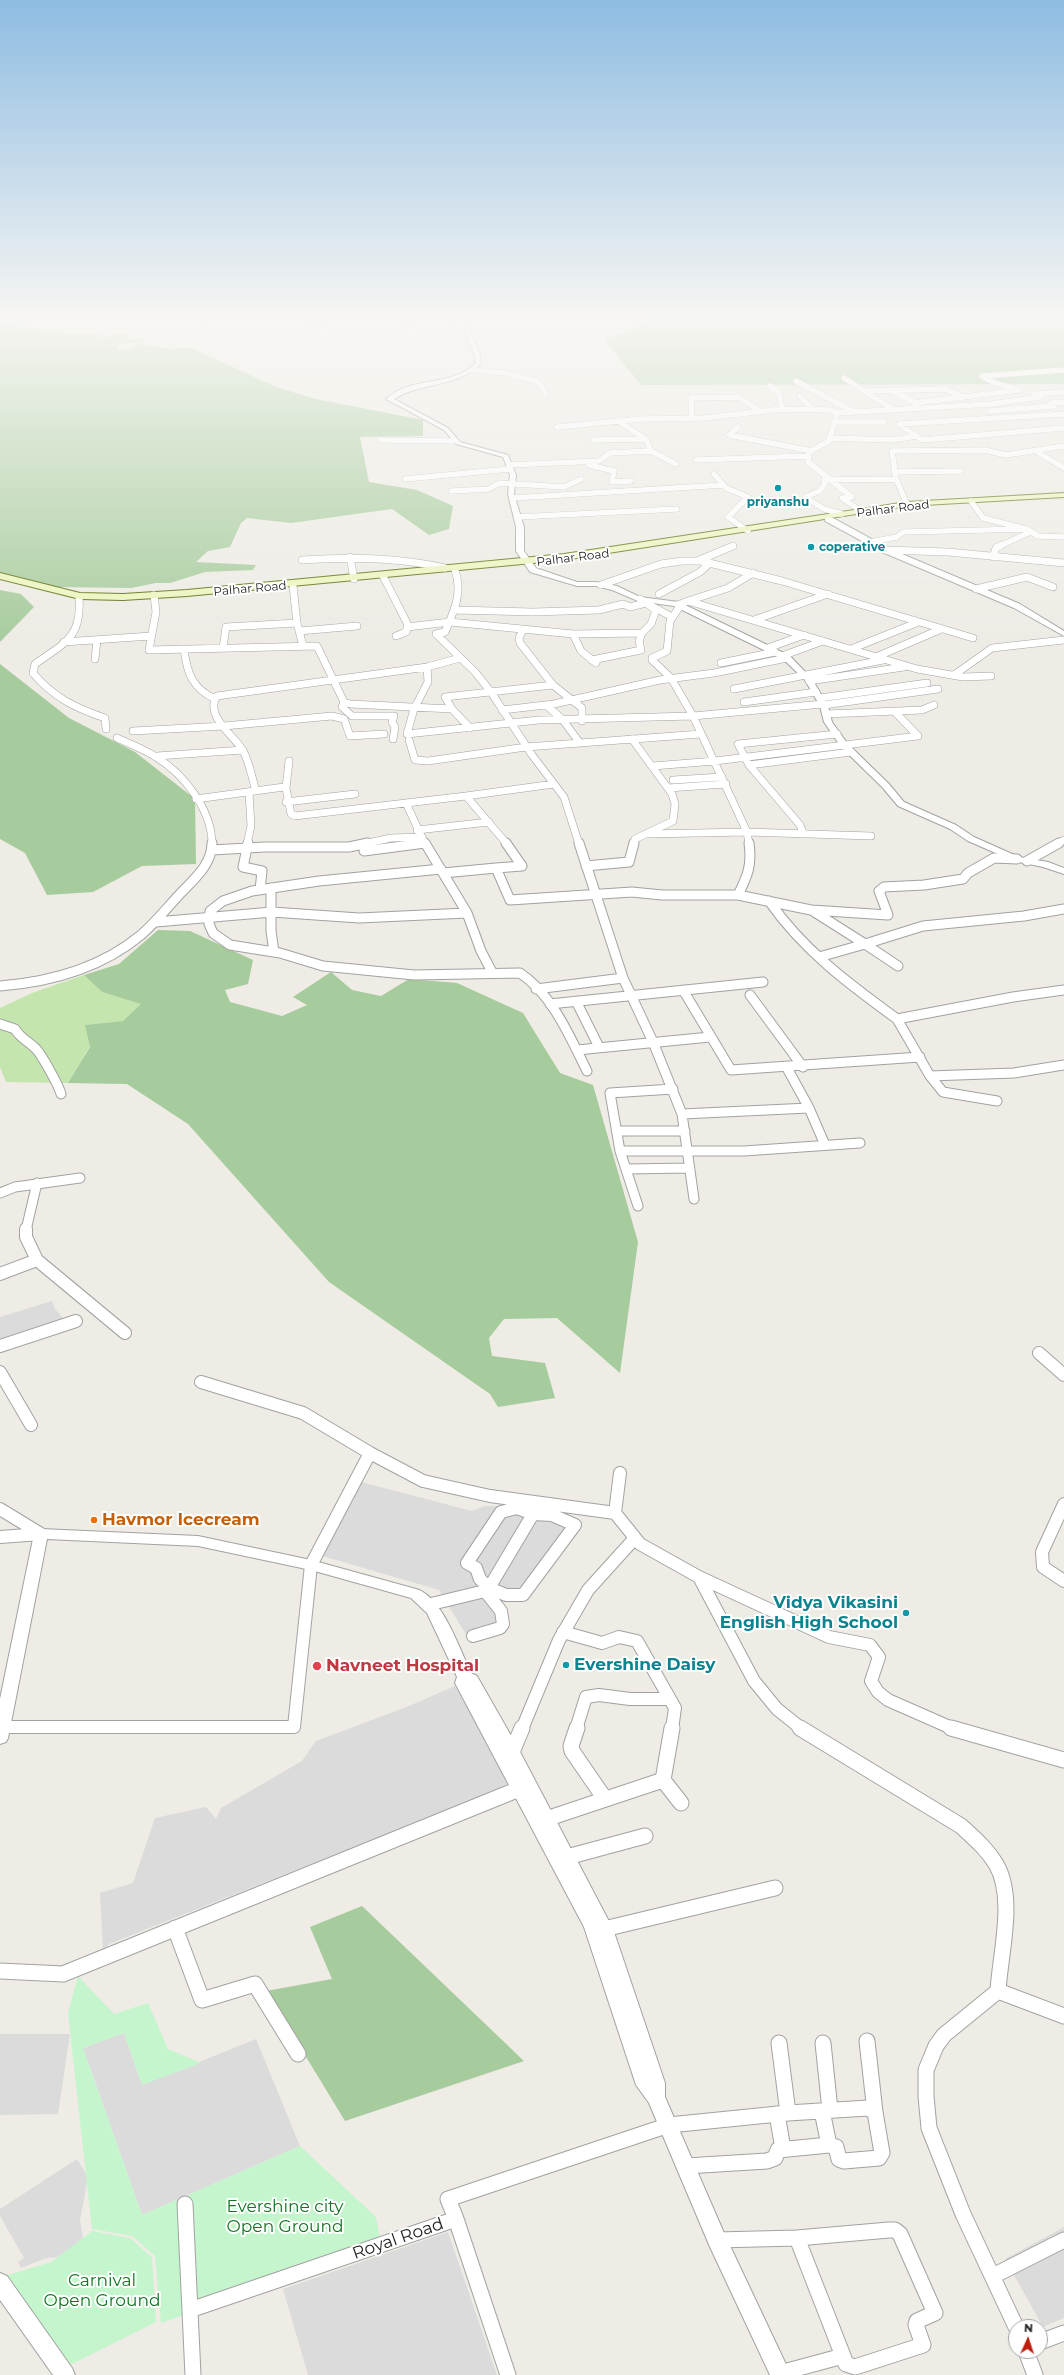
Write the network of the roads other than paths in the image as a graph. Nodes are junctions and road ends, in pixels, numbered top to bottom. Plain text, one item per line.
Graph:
1 (442, 427) edge
2 (627, 427) edge
3 (738, 427) dead end
4 (834, 427) edge
5 (903, 427) edge
6 (1064, 428) edge
7 (885, 434) dead end
8 (917, 436) junction
9 (961, 437) junction
10 (830, 438) junction
11 (646, 439) junction
12 (897, 439) junction
13 (380, 440) dead end
14 (593, 440) dead end
15 (455, 441) junction
16 (1064, 446) edge
17 (651, 451) junction
18 (812, 451) junction
19 (919, 451) junction
20 (961, 451) junction
21 (1038, 452) junction
22 (807, 456) junction
23 (696, 460) dead end
24 (580, 463) junction
25 (676, 464) dead end
26 (510, 467) junction
27 (1064, 468) edge
28 (961, 471) dead end
29 (894, 472) junction
30 (714, 474) dead end
31 (405, 479) dead end
32 (581, 479) dead end
33 (830, 479) junction
34 (896, 479) junction
35 (631, 481) dead end
36 (512, 483) junction
37 (724, 485) junction
38 (451, 491) dead end
39 (1064, 496) edge
40 (512, 498) junction
41 (971, 501) junction
42 (908, 505) junction
43 (677, 509) dead end
44 (862, 512) junction
45 (842, 514) junction
46 (517, 517) junction
47 (828, 519) junction
48 (747, 530) junction
49 (1027, 531) junction
50 (1064, 537) edge
51 (870, 542) junction
52 (733, 546) dead end
53 (885, 550) junction
54 (350, 557) junction
55 (992, 557) junction
56 (302, 560) dead end
57 (697, 561) junction
58 (527, 562) junction
59 (710, 563) junction
60 (1064, 563) edge
61 (445, 568) junction
62 (455, 570) junction
63 (753, 574) junction
64 (383, 576) junction
65 (0, 577) edge
66 (354, 578) junction
67 (293, 586) junction
68 (601, 586) junction
69 (1053, 586) dead end
70 (976, 588) junction
71 (659, 594) dead end
72 (828, 594) junction
73 (154, 596) junction
74 (80, 597) junction
75 (643, 601) junction
76 (688, 601) junction
77 (679, 605) junction
78 (455, 610) junction
79 (672, 617) junction
80 (754, 620) junction
81 (450, 622) junction
82 (916, 622) junction
83 (297, 623) junction
84 (357, 626) dead end
85 (407, 627) junction
86 (523, 630) junction
87 (939, 630) junction
88 (299, 631) junction
89 (642, 633) junction
90 (574, 634) junction
91 (1064, 634) edge
92 (804, 635) junction
93 (151, 636) junction
94 (396, 636) dead end
95 (972, 638) dead end
96 (97, 640) junction
97 (1064, 640) edge
98 (823, 641) junction
99 (64, 642) junction
100 (303, 646) junction
101 (223, 648) junction
102 (184, 649) junction
103 (851, 649) junction
104 (641, 650) junction
105 (778, 653) junction
106 (876, 656) junction
107 (460, 658) junction
108 (652, 658) junction
109 (95, 659) dead end
110 (885, 659) junction
111 (721, 663) dead end
112 (906, 666) junction
113 (427, 667) junction
114 (954, 675) junction
115 (991, 676) dead end
116 (671, 678) junction
117 (806, 678) junction
118 (334, 680) junction
119 (927, 683) dead end
120 (553, 685) junction
121 (734, 689) dead end
122 (938, 689) dead end
123 (491, 692) junction
124 (215, 698) junction
125 (573, 700) junction
126 (821, 700) junction
127 (344, 702) junction
128 (744, 702) dead end
129 (546, 705) junction
130 (934, 705) dead end
131 (414, 708) junction
132 (452, 709) junction
133 (502, 710) junction
134 (895, 712) junction
135 (826, 714) junction
136 (693, 716) junction
137 (562, 719) junction
138 (582, 721) junction
139 (513, 722) junction
140 (224, 726) junction
141 (470, 728) junction
142 (106, 729) dead end
143 (133, 731) dead end
144 (384, 734) dead end
145 (701, 734) junction
146 (837, 734) junction
147 (117, 738) dead end
148 (393, 739) dead end
149 (632, 739) junction
150 (409, 740) dead end
151 (580, 743) junction
152 (843, 744) junction
153 (526, 747) junction
154 (243, 750) junction
155 (851, 752) junction
156 (157, 756) junction
157 (744, 757) junction
158 (289, 761) dead end
159 (715, 761) junction
160 (653, 766) junction
161 (749, 766) junction
162 (673, 780) dead end
163 (724, 781) junction
164 (554, 784) junction
165 (284, 787) junction
166 (668, 788) junction
167 (253, 791) junction
168 (355, 794) dead end
169 (464, 796) junction
170 (196, 799) junction
171 (286, 802) junction
172 (406, 804) junction
173 (489, 822) junction
174 (747, 832) junction
175 (803, 833) junction
176 (648, 834) junction
177 (871, 836) dead end
178 (421, 837) junction
179 (1064, 840) edge
180 (246, 848) junction
181 (212, 850) junction
182 (364, 851) dead end
183 (1017, 859) junction
184 (1027, 861) junction
185 (586, 866) junction
186 (496, 868) junction
187 (442, 871) junction
188 (1064, 871) edge
189 (271, 888) junction
190 (260, 890) junction
191 (594, 893) junction
192 (738, 895) junction
193 (769, 901) junction
194 (1064, 909) edge
195 (811, 910) junction
196 (272, 912) junction
197 (467, 913) junction
198 (209, 916) junction
199 (156, 922) junction
200 (865, 944) junction
201 (274, 952) junction
202 (819, 958) junction
203 (898, 966) dead end
204 (492, 972) junction
205 (623, 978) junction
206 (763, 982) dead end
207 (0, 986) edge
208 (536, 989) junction
209 (683, 990) junction
210 (1064, 990) edge
211 (750, 995) dead end
212 (629, 996) junction
213 (576, 1001) junction
214 (550, 1004) junction
215 (897, 1019) junction
216 (0, 1024) edge
217 (710, 1037) junction
218 (653, 1042) junction
219 (599, 1047) junction
220 (577, 1050) junction
221 (920, 1057) junction
222 (1064, 1065) edge
223 (803, 1067) junction
224 (787, 1068) junction
225 (587, 1071) dead end
226 (930, 1076) junction
227 (673, 1089) junction
228 (61, 1094) dead end
229 (997, 1101) dead end
230 (809, 1108) junction
231 (682, 1114) junction
232 (617, 1131) junction
233 (685, 1131) junction
234 (860, 1143) dead end
235 (825, 1145) junction
236 (620, 1151) junction
237 (689, 1152) junction
238 (688, 1168) junction
239 (627, 1169) junction
240 (80, 1178) dead end
241 (37, 1183) junction
242 (0, 1193) edge
243 (694, 1200) dead end
244 (638, 1206) dead end
245 (37, 1260) junction
246 (0, 1274) edge
247 (76, 1321) dead end
248 (124, 1333) dead end
249 (0, 1346) edge
250 (1039, 1354) dead end
251 (0, 1372) edge
252 (1064, 1375) edge
253 (201, 1382) dead end
254 (31, 1425) dead end
255 (370, 1453) junction
256 (620, 1473) dead end
257 (1064, 1504) edge
258 (0, 1509) edge
259 (615, 1513) junction
260 (533, 1514) junction
261 (41, 1534) junction
262 (0, 1537) edge
263 (635, 1538) junction
264 (311, 1566) junction
265 (699, 1577) junction
266 (1064, 1581) edge
267 (488, 1589) junction
268 (428, 1605) junction
269 (563, 1632) junction
270 (473, 1636) dead end
271 (465, 1677) junction
272 (668, 1699) junction
273 (1, 1733) edge
274 (512, 1752) junction
275 (1064, 1760) edge
276 (663, 1780) junction
277 (524, 1787) junction
278 (605, 1800) junction
279 (681, 1803) dead end
280 (546, 1819) junction
281 (645, 1836) dead end
282 (567, 1857) junction
283 (775, 1888) dead end
284 (176, 1928) junction
285 (604, 1929) junction
286 (0, 1971) edge
287 (998, 1991) junction
288 (1064, 2016) edge
289 (867, 2041) dead end
290 (779, 2043) dead end
291 (823, 2043) dead end
292 (298, 2054) dead end
293 (656, 2097) junction
294 (826, 2111) junction
295 (875, 2112) junction
296 (782, 2113) junction
297 (669, 2125) junction
298 (829, 2146) junction
299 (783, 2150) junction
300 (686, 2166) junction
301 (185, 2204) dead end
302 (456, 2219) junction
303 (797, 2238) junction
304 (717, 2240) junction
305 (1064, 2240) edge
306 (993, 2276) junction
307 (1, 2287) edge
308 (190, 2310) junction
309 (1012, 2319) edge
310 (1064, 2333) edge
311 (1048, 2339) edge
312 (843, 2356) junction
313 (1028, 2359) edge
314 (781, 2374) edge
315 (1032, 2374) edge
316 (65, 2375) edge
317 (192, 2375) edge
318 (508, 2375) edge

1 - 15 street
2 - 11 street
3 - 18 street
4 - 10 street
5 - 8 street
6 - 9 street
7 - 12 street
8 - 9 street
8 - 12 street
9 - 20 street
10 - 12 street
10 - 18 street
11 - 14 street
11 - 17 street
12 - 19 street
13 - 15 street
15 - 26 street
16 - 21 street
17 - 24 street
17 - 25 street
18 - 22 street
19 - 20 street
19 - 29 street
20 - 21 street
21 - 27 street
22 - 23 street
22 - 33 street
24 - 26 street
24 - 35 street
26 - 31 street
26 - 36 street
28 - 29 street
29 - 34 street
30 - 37 street
32 - 36 street
33 - 34 street
33 - 44 street
33 - 45 street
34 - 42 street
36 - 38 street
36 - 40 street
37 - 40 street
37 - 48 street
39 - 41 main road, Palhar Road
39 - 42 main road, Palhar Road
40 - 46 street
41 - 42 main road, Palhar Road
41 - 49 street
42 - 44 main road, Palhar Road
43 - 46 street
44 - 45 main road, Palhar Road
44 - 47 main road, Palhar Road
45 - 48 main road, Palhar Road
46 - 58 street
47 - 48 main road, Palhar Road
47 - 51 street
48 - 58 main road, Palhar Road
49 - 50 street
49 - 51 street
49 - 55 street
51 - 53 street
52 - 57 street
53 - 55 street
53 - 70 street
54 - 56 street
54 - 61 street
54 - 66 street
55 - 60 street
57 - 59 street
57 - 68 street
58 - 61 main road, Palhar Road
58 - 62 main road, Palhar Road
58 - 68 street
59 - 63 street
59 - 71 street
61 - 66 main road, Palhar Road
62 - 64 main road, Palhar Road
62 - 78 street
63 - 72 street
63 - 76 street
64 - 66 main road, Palhar Road
64 - 85 street
65 - 74 main road, Palhar Road
66 - 67 main road, Palhar Road
66 - 73 main road, Palhar Road
67 - 73 main road, Palhar Road
67 - 83 street
68 - 75 street
69 - 70 street
70 - 91 street
72 - 80 street
72 - 82 street
73 - 74 main road, Palhar Road
73 - 93 street
74 - 99 street
75 - 77 street
75 - 78 street
75 - 79 street
75 - 89 street
76 - 77 street
76 - 80 street
77 - 79 street
77 - 105 street
78 - 81 street
79 - 108 street
80 - 92 street
81 - 85 street
81 - 86 street
81 - 107 street
82 - 87 street
82 - 103 street
83 - 88 street
83 - 101 street
84 - 88 street
85 - 94 street
86 - 90 street
86 - 120 street
87 - 95 street
87 - 106 street
88 - 100 street
89 - 90 street
89 - 104 street
90 - 104 street
92 - 98 street
92 - 105 street
93 - 96 street
93 - 102 street
96 - 99 street
96 - 109 street
97 - 114 street
98 - 103 street
98 - 105 street
99 - 142 street
100 - 101 street
100 - 118 street
101 - 102 street
102 - 124 street
103 - 106 street
104 - 108 street
105 - 111 street
105 - 116 street
105 - 117 street
106 - 110 street
107 - 113 street
107 - 123 street
108 - 116 street
110 - 112 street
110 - 117 street
112 - 114 street
112 - 117 street
113 - 118 street
113 - 131 street
114 - 115 street
116 - 125 street
116 - 136 street
117 - 121 street
117 - 126 street
118 - 124 street
118 - 127 street
119 - 126 street
120 - 123 street
120 - 125 street
122 - 126 street
123 - 132 street
123 - 133 street
124 - 140 street
125 - 129 street
125 - 138 street
126 - 128 street
126 - 135 street
126 - 136 street
127 - 131 street
127 - 148 street
129 - 133 street
129 - 137 street
130 - 134 street
131 - 132 street
131 - 141 street
132 - 141 street
133 - 139 street
134 - 135 street
134 - 152 street
135 - 146 street
136 - 138 street
136 - 145 street
137 - 138 street
137 - 139 street
137 - 151 street
139 - 141 street
139 - 153 street
140 - 143 street
140 - 144 street
140 - 154 street
145 - 149 street
145 - 159 street
146 - 152 street
146 - 157 street
147 - 156 street
149 - 151 street
149 - 160 street
150 - 153 street
151 - 153 street
152 - 155 street
152 - 157 street
153 - 164 street
154 - 156 street
154 - 167 street
155 - 161 street
155 - 183 street
156 - 170 street
157 - 159 street
157 - 161 street
158 - 165 street
159 - 160 street
159 - 163 street
160 - 166 street
161 - 175 street
162 - 163 street
163 - 166 street
163 - 174 street
164 - 169 street
164 - 185 street
165 - 167 street
165 - 171 street
166 - 176 street
167 - 170 street
167 - 180 street
168 - 171 street
169 - 172 street
169 - 173 street
170 - 181 street
171 - 172 street
172 - 178 street
173 - 178 street
173 - 186 street
174 - 175 street
174 - 176 street
174 - 192 street
175 - 177 street
176 - 185 street
178 - 180 street
178 - 182 street
178 - 187 street
179 - 184 street
180 - 181 street
180 - 190 street
181 - 199 street
183 - 184 street
183 - 195 street
184 - 188 street
185 - 191 street
186 - 187 street
186 - 191 street
187 - 189 street
187 - 197 street
189 - 190 street
189 - 196 street
190 - 198 street
191 - 192 street
191 - 205 street
192 - 193 street
193 - 195 street
193 - 202 street
194 - 200 street
195 - 200 street
196 - 197 street
196 - 198 street
196 - 201 street
197 - 204 street
198 - 199 street
198 - 201 street
199 - 207 street
200 - 202 street
200 - 203 street
201 - 204 street
202 - 215 street
204 - 208 street
205 - 208 street
205 - 212 street
206 - 209 street
208 - 214 street
209 - 212 street
209 - 217 street
210 - 215 street
211 - 223 street
212 - 213 street
212 - 218 street
213 - 214 street
213 - 219 street
214 - 220 street
215 - 221 street
216 - 228 street
217 - 218 street
217 - 224 street
218 - 219 street
218 - 227 street
219 - 220 street
220 - 225 street
221 - 223 street
221 - 226 street
222 - 226 street
223 - 224 street
224 - 230 street
226 - 229 street
227 - 231 street
227 - 232 street
230 - 231 street
230 - 235 street
231 - 233 street
232 - 233 street
232 - 236 street
233 - 237 street
234 - 235 street
235 - 237 street
236 - 237 street
236 - 239 street
237 - 238 street
238 - 239 street
238 - 243 street
239 - 244 street
240 - 241 street
241 - 242 street
241 - 245 street
245 - 246 street
245 - 248 street
247 - 249 street
250 - 252 street
251 - 254 street
253 - 255 street
255 - 259 street
255 - 264 street
256 - 259 street
257 - 266 street
258 - 261 street
259 - 263 street
260 - 267 street
260 - 267 street
260 - 267 street
261 - 262 street
261 - 264 street
261 - 273 street
263 - 265 street
263 - 269 street
264 - 268 street
264 - 273 street
265 - 275 street
265 - 287 street
267 - 268 street
267 - 270 street
268 - 271 street
269 - 272 street
269 - 274 street
271 - 274 street
271 - 277 street
272 - 276 street
272 - 278 street
274 - 277 street
276 - 278 street
276 - 279 street
277 - 280 street
277 - 284 street
277 - 293 street
278 - 280 street
280 - 282 street
281 - 282 street
282 - 285 street
283 - 285 street
284 - 286 street
284 - 292 street
285 - 293 street
287 - 288 street
287 - 306 street
289 - 295 street
290 - 296 street
291 - 294 street
293 - 297 street
294 - 295 street
294 - 296 street
294 - 298 street
295 - 298 street
296 - 297 street
296 - 299 street
297 - 300 street
297 - 302 street, Royal Road
298 - 299 street
299 - 300 street
300 - 304 street
301 - 308 street
302 - 308 street, Royal Road
302 - 318 street
303 - 304 street
303 - 312 street
303 - 312 street
304 - 314 street
305 - 306 street
306 - 309 street
307 - 316 street
308 - 317 street
310 - 311 street
312 - 314 street
313 - 315 street

